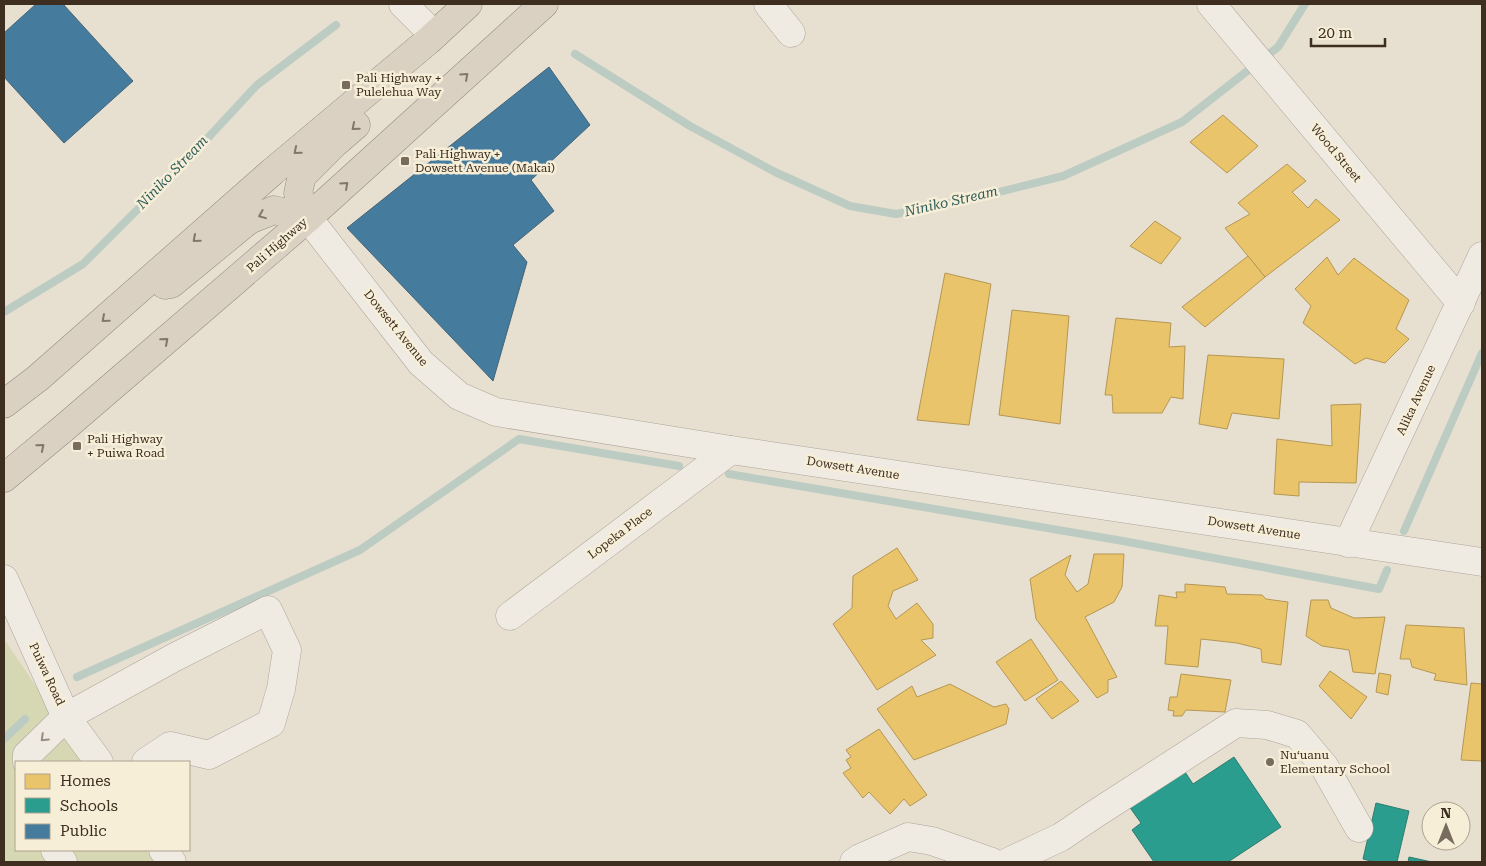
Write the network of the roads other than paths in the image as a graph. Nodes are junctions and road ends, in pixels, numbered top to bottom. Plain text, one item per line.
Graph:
1 (404, 4) edge
2 (468, 4) edge
3 (544, 4) edge
4 (768, 4) edge
5 (1211, 4) edge
6 (791, 32) dead end
7 (431, 38) junction
8 (308, 218) junction
9 (1482, 256) edge
10 (141, 287) junction
11 (1461, 303) junction
12 (4, 404) edge
13 (731, 450) junction
14 (4, 478) edge
15 (1348, 543) junction
16 (1482, 562) edge
17 (4, 579) edge
18 (510, 616) dead end
19 (66, 717) junction
20 (27, 761) edge
21 (98, 761) edge
22 (148, 761) edge
23 (1359, 828) dead end
24 (56, 851) edge
25 (164, 851) edge
26 (63, 862) edge
27 (172, 862) edge
28 (854, 862) edge
29 (992, 862) edge
30 (1008, 862) edge

1 - 7 street
2 - 7 highway
8 -> 3 highway, Pali Highway
4 - 6 street
5 - 11 street, Wood Street
7 -> 8 highway
7 -> 10 highway
8 -> 10 highway
8 - 13 street, Dowsett Avenue
14 -> 8 highway, Pali Highway
9 - 11 street, Alika Avenue
10 -> 12 highway
11 - 15 street, Alika Avenue
13 - 15 street, Dowsett Avenue
13 - 18 street, Lopeka Place
15 - 16 street, Dowsett Avenue
17 - 19 street, Puiwa Road
19 -> 20 street
19 - 21 street, Puiwa Road
19 - 22 street
23 - 30 street
24 - 26 street
25 - 27 street
28 - 29 street

